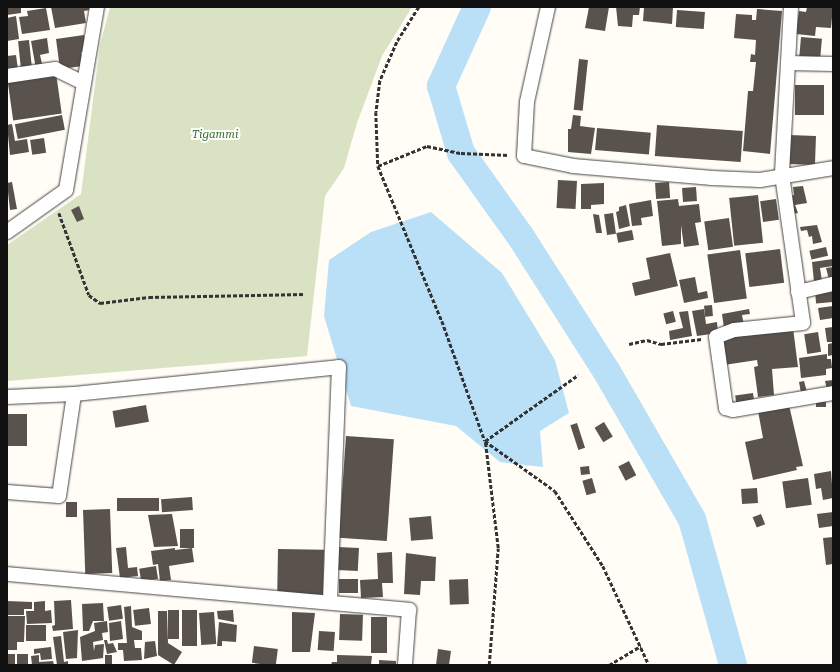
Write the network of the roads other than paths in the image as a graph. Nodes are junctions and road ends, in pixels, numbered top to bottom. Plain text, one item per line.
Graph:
1 (97, 7) edge
2 (548, 7) edge
3 (791, 7) edge
4 (788, 63) junction
5 (833, 64) edge
6 (7, 76) edge
7 (84, 83) junction
8 (833, 168) edge
9 (782, 175) junction
10 (7, 232) edge
11 (833, 284) edge
12 (798, 292) junction
13 (833, 393) edge
14 (74, 394) junction
15 (7, 397) edge
16 (7, 492) edge
17 (7, 574) edge
18 (330, 601) junction
19 (405, 665) edge

1 - 7 street
2 - 9 street
3 - 4 street
4 - 5 street
4 - 9 street
6 - 7 street
7 - 10 street
8 - 9 street
9 - 12 street
11 - 12 street
12 - 13 street
14 - 15 street
14 - 16 street
14 - 18 street
17 - 18 street
18 - 19 street

